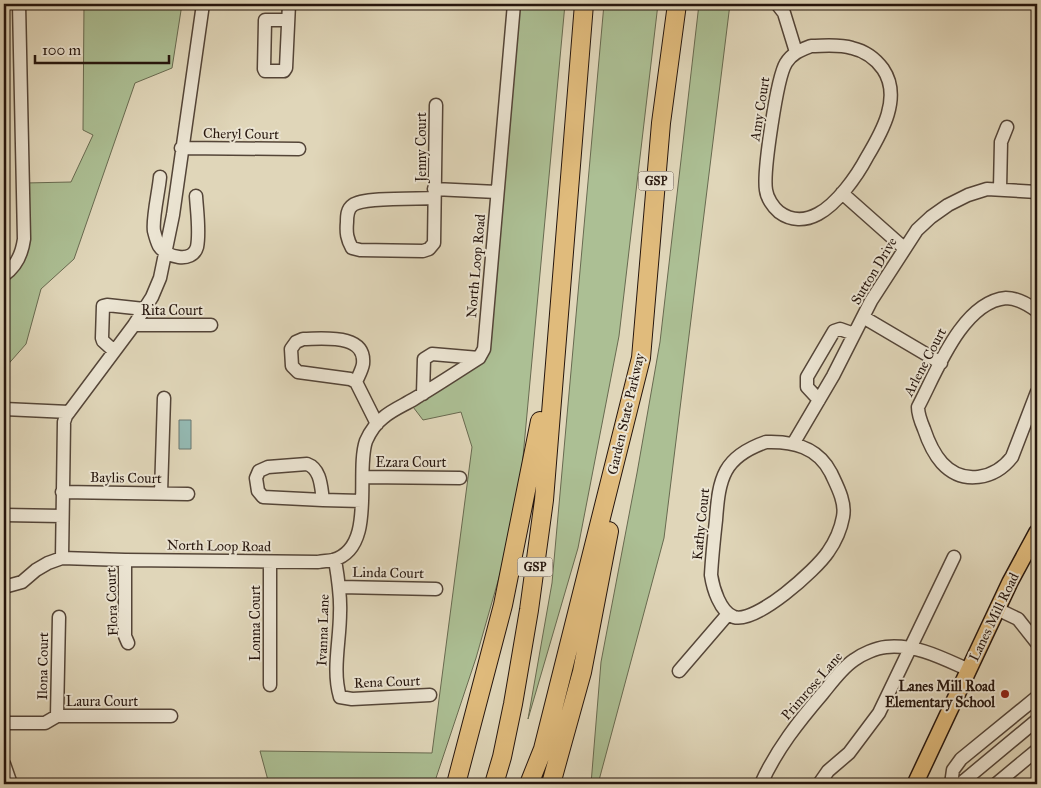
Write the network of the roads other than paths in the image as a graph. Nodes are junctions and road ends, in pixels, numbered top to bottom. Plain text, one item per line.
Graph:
1 (19, 4) edge
2 (203, 4) edge
3 (289, 4) edge
4 (514, 4) edge
5 (584, 4) edge
6 (677, 4) edge
7 (777, 4) edge
8 (288, 20) junction
9 (796, 52) junction
10 (436, 105) dead end
11 (1007, 127) dead end
12 (181, 148) junction
13 (299, 150) dead end
14 (160, 177) dead end
15 (1000, 189) junction
16 (497, 192) junction
17 (1037, 192) edge
18 (842, 193) junction
19 (434, 194) junction
20 (196, 196) dead end
21 (904, 248) junction
22 (166, 253) junction
23 (4, 275) edge
24 (144, 309) junction
25 (1037, 311) edge
26 (863, 317) junction
27 (134, 325) junction
28 (211, 325) dead end
29 (854, 334) junction
30 (556, 347) junction
31 (114, 351) junction
32 (478, 358) junction
33 (641, 358) junction
34 (941, 363) junction
35 (356, 382) junction
36 (1037, 392) edge
37 (423, 394) junction
38 (164, 398) dead end
39 (819, 400) junction
40 (4, 409) edge
41 (69, 412) junction
42 (377, 424) junction
43 (793, 444) junction
44 (363, 477) junction
45 (460, 478) dead end
46 (62, 492) junction
47 (161, 493) junction
48 (188, 494) dead end
49 (323, 500) junction
50 (362, 501) junction
51 (4, 515) edge
52 (62, 516) junction
53 (1037, 532) edge
54 (954, 556) dead end
55 (62, 558) junction
56 (125, 560) junction
57 (334, 560) junction
58 (270, 562) junction
59 (4, 587) edge
60 (340, 587) junction
61 (436, 589) dead end
62 (997, 610) junction
63 (728, 614) junction
64 (59, 617) dead end
65 (128, 643) dead end
66 (1037, 643) edge
67 (911, 648) junction
68 (969, 670) junction
69 (679, 671) dead end
70 (270, 684) dead end
71 (430, 695) dead end
72 (1037, 696) edge
73 (344, 698) joint
74 (57, 716) junction
75 (171, 716) dead end
76 (1037, 720) edge
77 (4, 723) edge
78 (1037, 750) edge
79 (4, 764) edge
80 (11, 784) edge
81 (456, 784) edge
82 (494, 784) edge
83 (529, 784) edge
84 (551, 784) edge
85 (761, 784) edge
86 (819, 784) edge
87 (915, 784) edge
88 (951, 784) edge
89 (960, 784) edge
90 (996, 784) edge

1 - 23 street
2 - 12 street
3 - 8 street
4 - 16 street, North Loop Road
5 - 30 highway, GSP
6 - 33 highway, Garden State Parkway / GSP
7 - 9 street
8 - 8 street
9 - 18 street, Amy Court
9 - 18 street, Amy Court
10 - 19 street, Jenny Court
11 - 15 street
12 - 13 street, Cheryl Court
12 - 22 street
14 - 22 street
15 - 17 street, Sutton Drive
15 - 21 street, Sutton Drive
16 - 19 street, Jenny Court
16 - 32 street, North Loop Road
18 - 21 street
19 - 19 street
20 - 22 street
21 - 26 street, Sutton Drive
22 - 24 street
24 - 27 street
24 - 31 street
25 - 34 street, Arlene Court
26 - 29 street, Sutton Drive
26 - 34 street
27 - 28 street, Rita Court
27 - 31 street
29 - 39 street, Sutton Drive
29 - 39 street
30 - 81 highway
30 - 82 highway, GSP
31 - 41 street
32 - 37 street
32 - 37 street
33 - 83 highway, Garden State Parkway / GSP
33 - 84 highway
34 - 36 street, Arlene Court
35 - 35 street
35 - 42 street
37 - 42 street
38 - 47 street
39 - 43 street, Sutton Drive
40 - 41 street
41 - 46 street
42 - 44 street
43 - 63 street, Kathy Court
43 - 63 street, Kathy Court
44 - 45 street, Ezara Court
44 - 50 street
46 - 47 street, Baylis Court
46 - 52 street
47 - 48 street, Baylis Court
49 - 49 street
49 - 50 street
50 - 57 street
51 - 52 street
52 - 55 street
53 - 62 main road, Lanes Mill Road
54 - 67 street
55 - 56 street, North Loop Road
55 - 59 street
56 - 58 street, North Loop Road
56 - 65 street, Flora Court
57 - 58 street, North Loop Road
57 - 60 street, Ivanna Lane
58 - 70 street, Lonna Court
60 - 61 street, Linda Court
60 - 73 street, Ivanna Lane
62 - 66 street
62 - 68 main road, Lanes Mill Road
63 - 69 street
64 - 74 street, Ilona Court
67 - 68 street, Primrose Lane
67 - 85 street, Primrose Lane
67 - 86 street
68 - 87 main road, Lanes Mill Road
71 - 73 street, Rena Court
72 - 88 street
74 - 75 street, Laura Court
74 - 77 street, Laura Court
76 - 89 street
78 - 90 street
79 - 80 street

